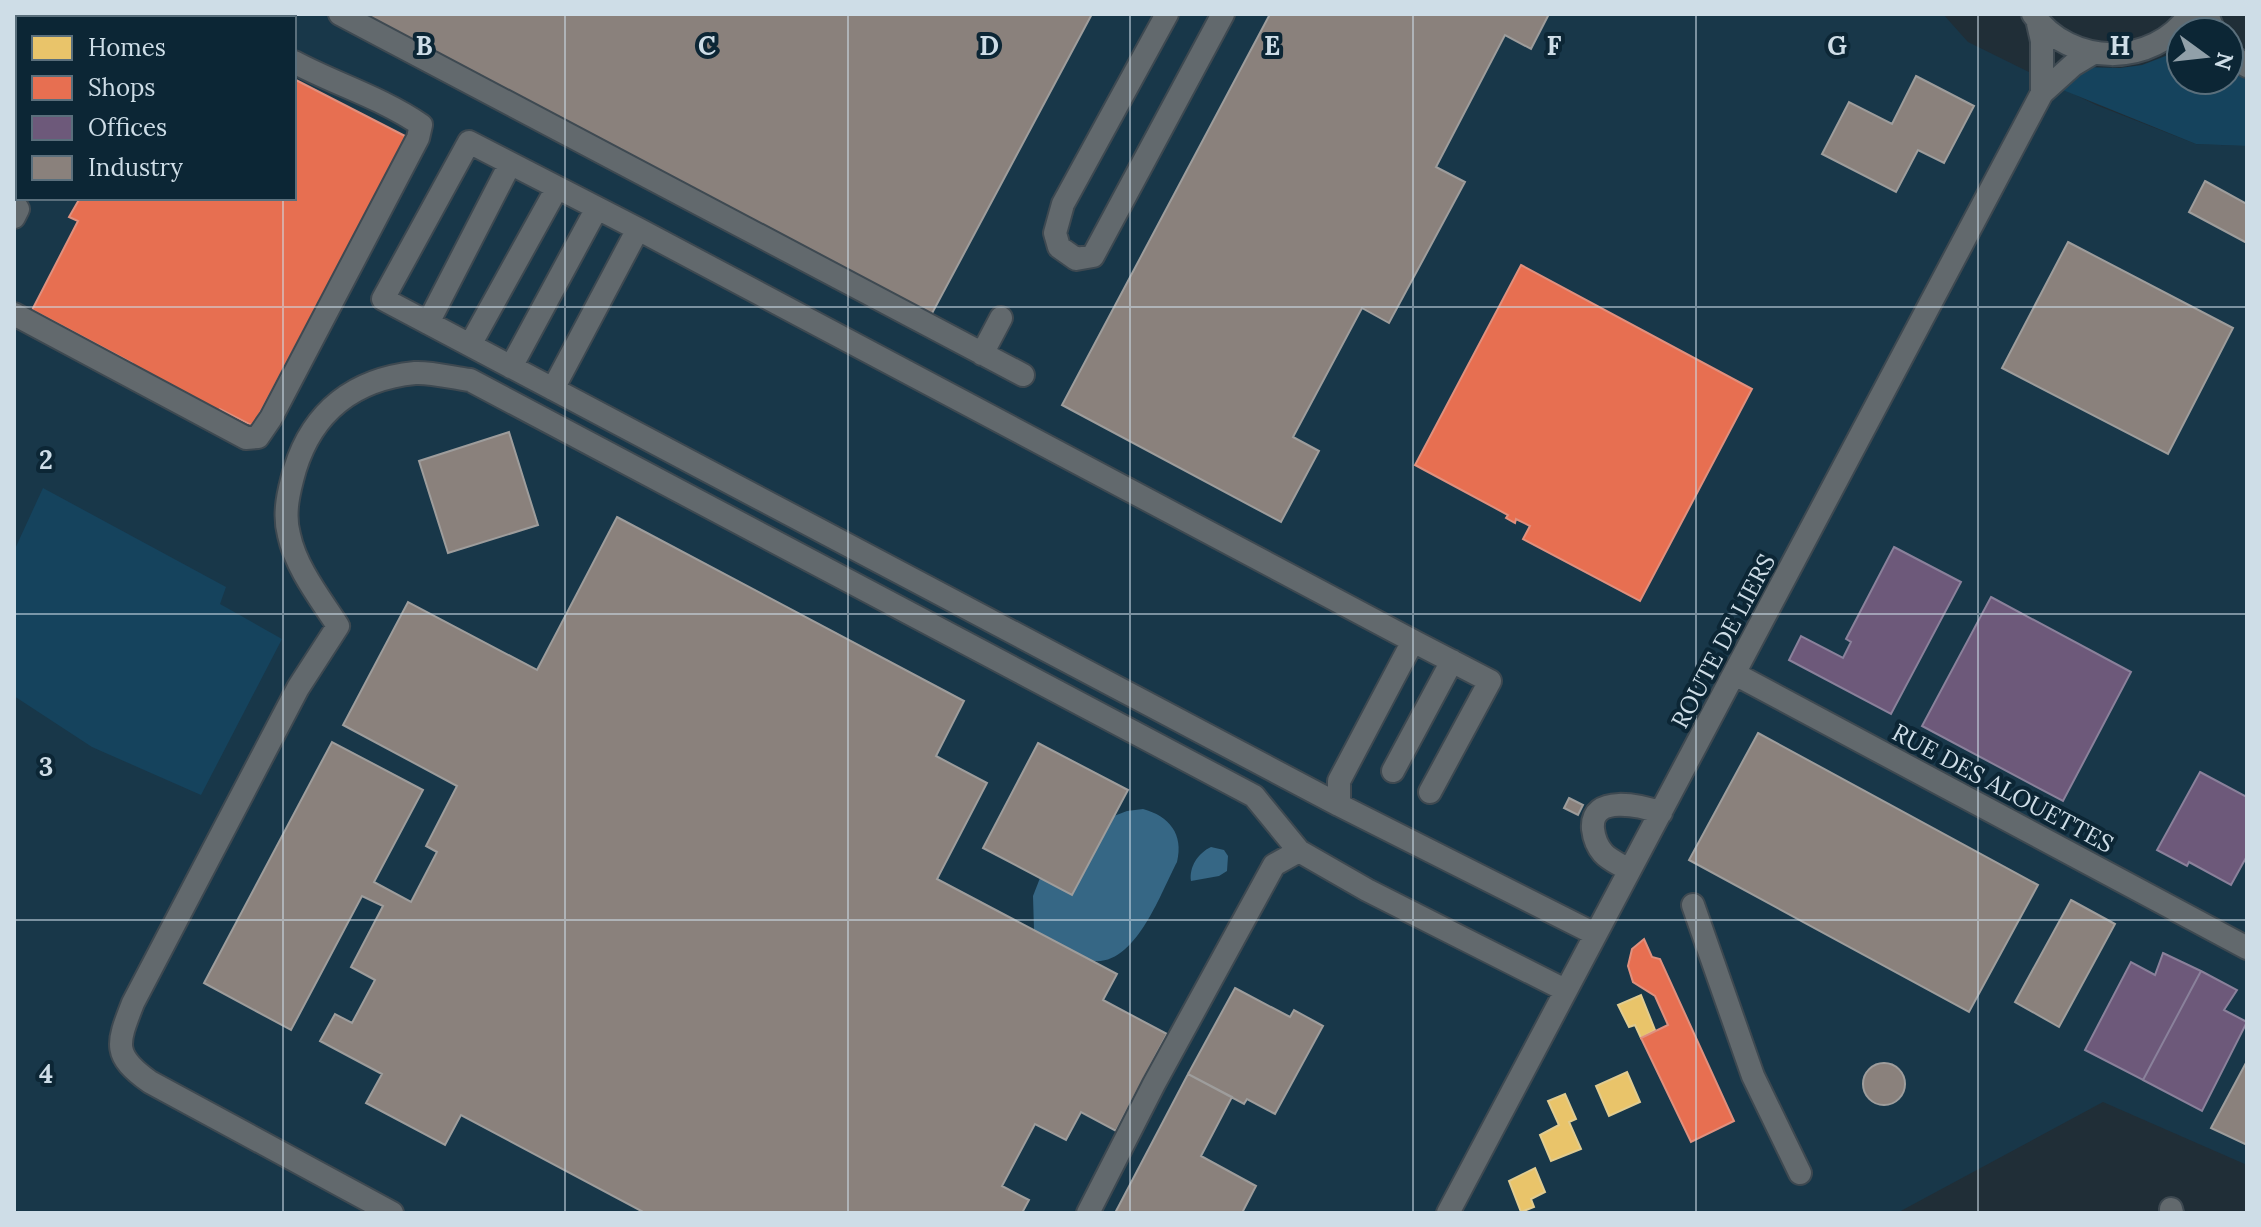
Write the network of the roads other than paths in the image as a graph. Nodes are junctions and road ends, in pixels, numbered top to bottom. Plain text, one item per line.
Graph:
1 (340, 14) edge
2 (1167, 14) edge
3 (1223, 14) edge
4 (2035, 16) edge
5 (2165, 42) edge
6 (2093, 53) junction
7 (296, 63) edge
8 (2042, 93) junction
9 (510, 164) junction
10 (557, 188) junction
11 (597, 208) junction
12 (638, 229) junction
13 (14, 314) edge
14 (1001, 318) dead end
15 (428, 323) junction
16 (470, 345) junction
17 (982, 354) junction
18 (511, 367) junction
19 (1023, 375) dead end
20 (553, 389) junction
21 (1413, 641) junction
22 (1452, 661) junction
23 (1735, 674) junction
24 (1393, 771) dead end
25 (1430, 792) dead end
26 (1339, 805) junction
27 (1661, 813) junction
28 (1299, 851) junction
29 (1629, 870) junction
30 (1693, 905) dead end
31 (1595, 934) junction
32 (2247, 948) edge
33 (1565, 990) junction
34 (1800, 1173) dead end
35 (392, 1213) edge
36 (1088, 1213) edge
37 (1448, 1213) edge

1 - 17 street
2 - 3 street
4 - 6 street
4 - 8 street, ROUTE DE LIERS
5 - 6 street
6 - 8 street, ROUTE DE LIERS
7 - 13 street
8 - 23 street, ROUTE DE LIERS
9 - 10 street
9 - 15 street
9 - 15 street
10 - 11 street
10 - 16 street
11 - 12 street
11 - 18 street
12 - 20 street
12 - 21 street
14 - 17 street
15 - 16 street
16 - 18 street
17 - 19 street
18 - 20 street
20 - 26 street
21 - 22 street
21 - 26 street
22 - 24 street
22 - 25 street
23 - 27 street, ROUTE DE LIERS
23 - 32 street, RUE DES ALOUETTES
26 - 31 street
27 - 29 street, ROUTE DE LIERS
27 - 29 street
28 - 33 street
28 - 35 street
28 - 36 street
29 - 31 street, ROUTE DE LIERS
30 - 34 street
31 - 33 street, ROUTE DE LIERS
33 - 37 street, ROUTE DE LIERS

